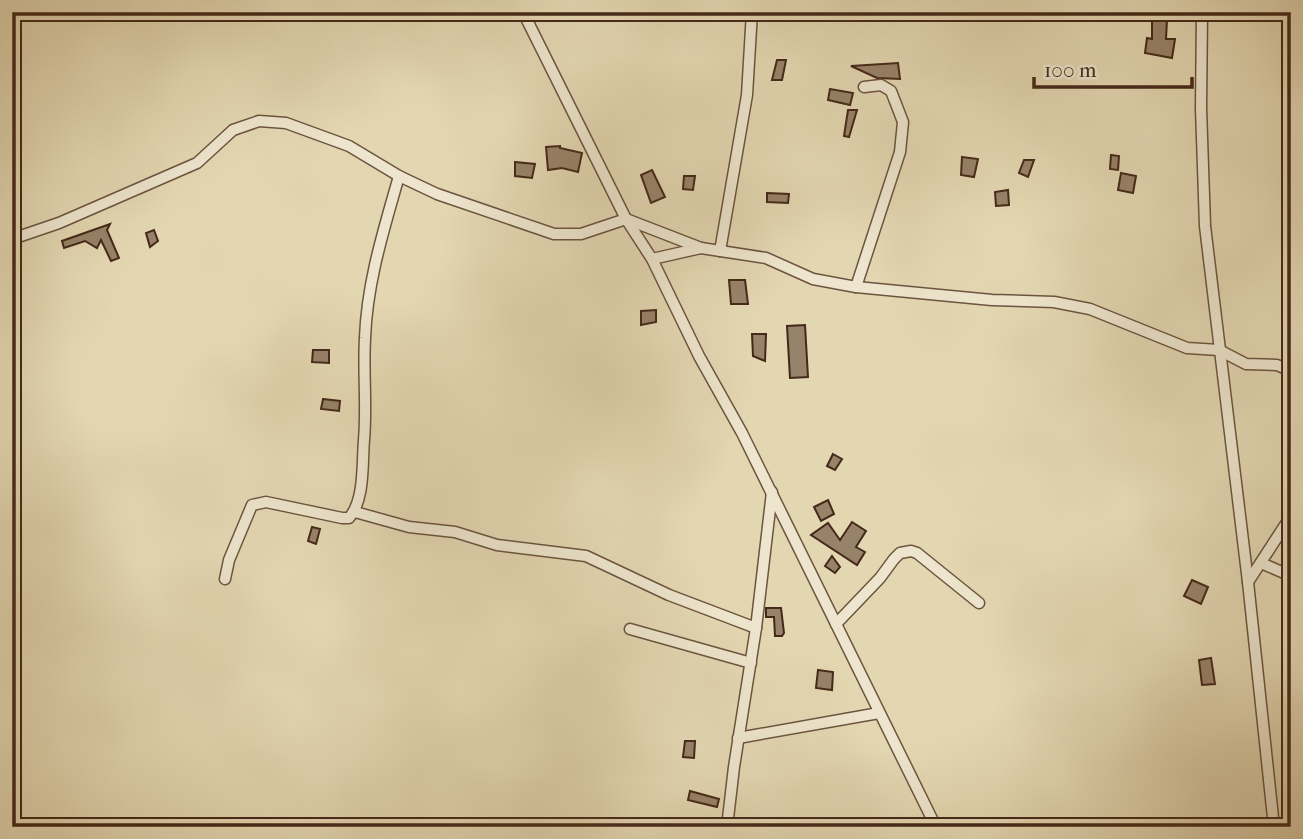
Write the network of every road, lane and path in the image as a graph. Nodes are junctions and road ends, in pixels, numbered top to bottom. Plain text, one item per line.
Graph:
1 (523, 12) edge
2 (752, 12) edge
3 (1202, 12) edge
4 (864, 87) dead end
5 (398, 176) junction
6 (626, 219) junction
7 (12, 239) edge
8 (701, 248) junction
9 (720, 251) junction
10 (652, 259) junction
11 (856, 287) junction
12 (1219, 350) junction
13 (1291, 371) edge
14 (772, 492) junction
15 (355, 512) junction
16 (1291, 516) edge
17 (1261, 563) junction
18 (1291, 576) edge
19 (225, 579) dead end
20 (1248, 582) junction
21 (979, 603) dead end
22 (836, 624) junction
23 (756, 628) junction
24 (630, 629) dead end
25 (751, 663) junction
26 (879, 713) junction
27 (738, 738) junction
28 (727, 827) edge
29 (936, 827) edge
30 (1274, 827) edge

1 - 6 street
2 - 9 street
3 - 12 street
4 - 11 street
5 - 6 street
5 - 7 street
5 - 15 street
6 - 8 street
6 - 10 street
8 - 9 street
8 - 10 street
9 - 11 street
10 - 14 street
11 - 12 street
12 - 13 street
12 - 20 street
14 - 22 street
14 - 23 street
15 - 19 street
15 - 23 street
16 - 17 street
17 - 18 street
17 - 20 street
20 - 30 street
21 - 22 street
22 - 26 street
23 - 25 street
24 - 25 street
25 - 27 street
26 - 27 street
26 - 29 street
27 - 28 street

